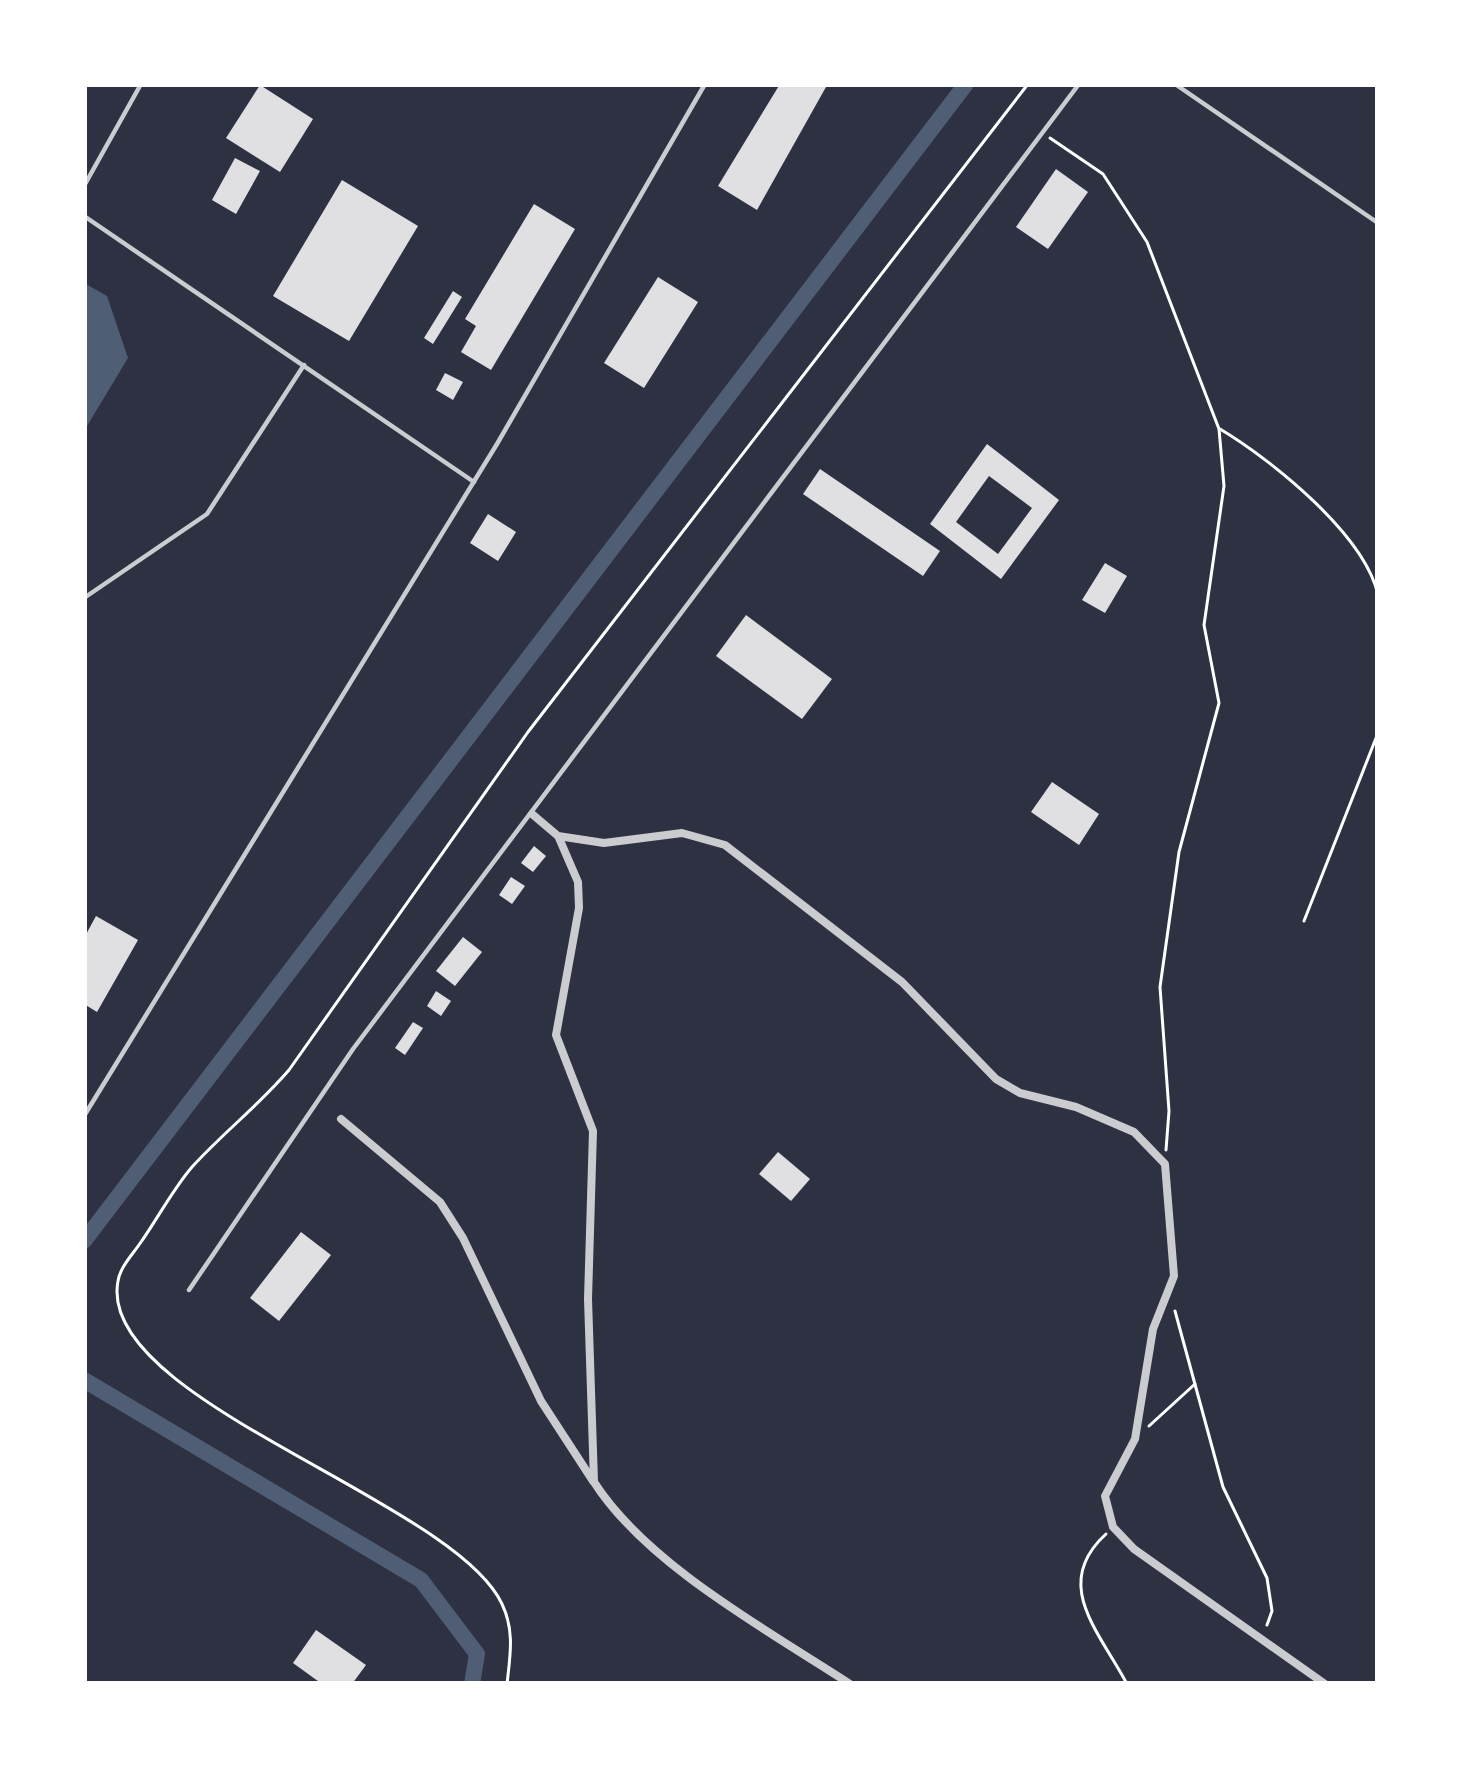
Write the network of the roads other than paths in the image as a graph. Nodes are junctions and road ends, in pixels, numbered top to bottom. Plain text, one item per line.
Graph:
1 (141, 84) edge
2 (705, 84) edge
3 (1079, 84) edge
4 (1175, 84) edge
5 (84, 186) edge
6 (84, 216) edge
7 (1378, 223) edge
8 (304, 365) junction
9 (473, 482) junction
10 (84, 598) edge
11 (532, 814) junction
12 (558, 836) junction
13 (84, 1116) edge
14 (341, 1119) dead end
15 (189, 1290) dead end
16 (594, 1482) junction
17 (850, 1684) edge
18 (1325, 1684) edge

1 - 5 lane
2 - 9 lane
3 - 11 lane
4 - 7 lane
6 - 8 lane
8 - 9 lane
8 - 10 lane
9 - 13 lane
11 - 12 street
11 - 15 lane
12 - 16 street
12 - 18 street
14 - 16 street
16 - 17 street

